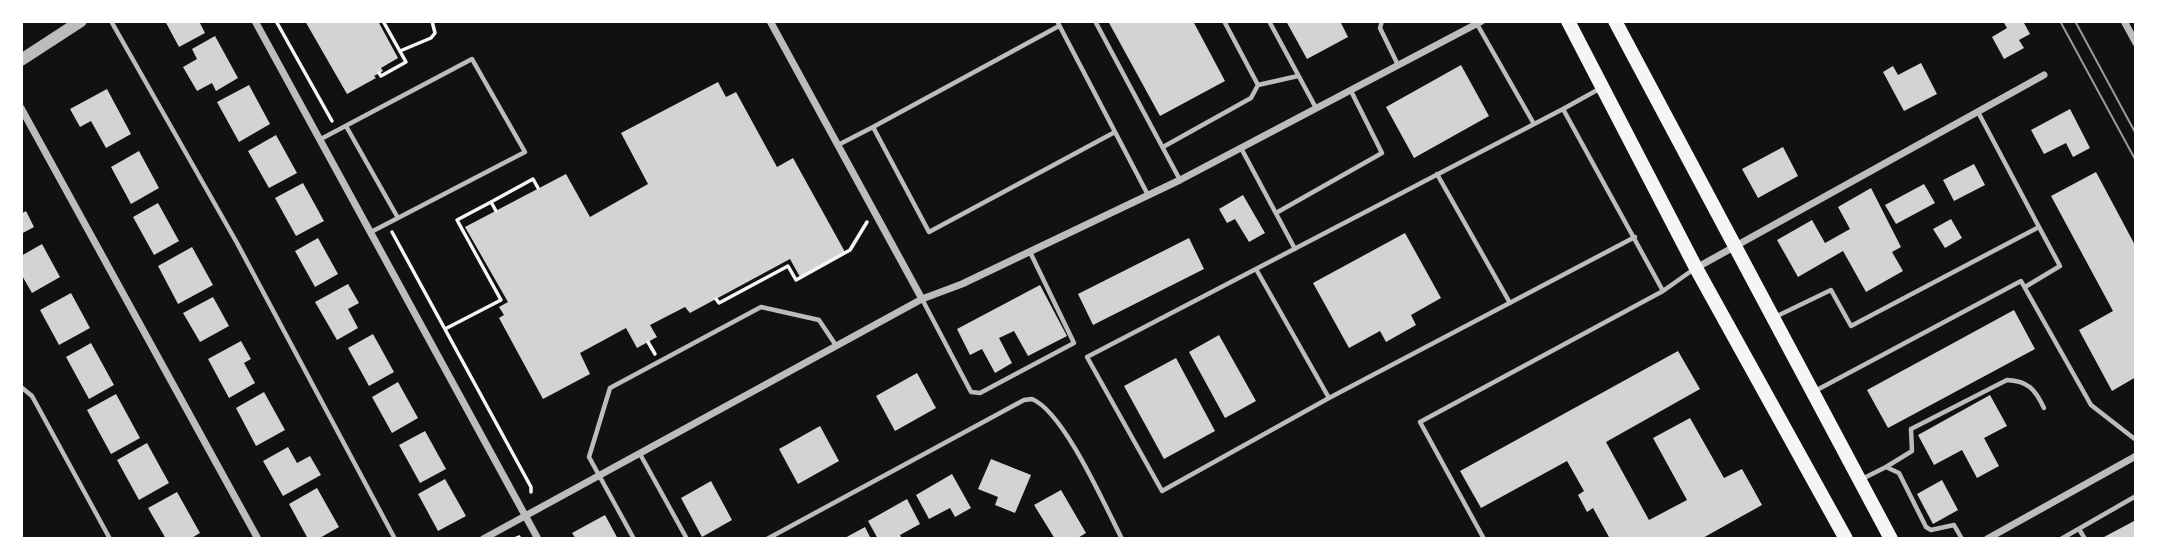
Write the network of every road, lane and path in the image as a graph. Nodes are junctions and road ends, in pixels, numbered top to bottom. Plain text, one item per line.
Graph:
1 (111, 21) edge
2 (255, 21) edge
3 (276, 21) edge
4 (383, 21) edge
5 (432, 21) edge
6 (769, 21) edge
7 (1095, 21) edge
8 (1224, 21) edge
9 (1269, 21) edge
10 (1382, 21) edge
11 (1568, 21) edge
12 (1615, 21) edge
13 (2124, 21) edge
14 (78, 22) edge
15 (1479, 22) edge
16 (1058, 23) edge
17 (2136, 43) edge
18 (400, 51) junction
19 (21, 61) edge
20 (1398, 65) junction
21 (379, 73) dead end
22 (2044, 75) dead end
23 (1298, 76) junction
24 (1258, 85) junction
25 (1603, 87) junction
26 (1350, 90) junction
27 (21, 108) edge
28 (1315, 108) junction
29 (1563, 109) junction
30 (1978, 112) junction
31 (1534, 124) junction
32 (346, 126) junction
33 (873, 127) junction
34 (337, 130) junction
35 (1115, 132) junction
36 (319, 140) junction
37 (838, 145) junction
38 (1163, 147) junction
39 (1240, 148) junction
40 (1437, 174) junction
41 (1180, 180) junction
42 (538, 188) dead end
43 (1148, 195) junction
44 (491, 202) junction
45 (496, 211) dead end
46 (874, 211) junction
47 (1276, 213) junction
48 (398, 218) junction
49 (387, 224) junction
50 (2039, 227) junction
51 (371, 233) junction
52 (1635, 237) junction
53 (1735, 246) junction
54 (1295, 248) junction
55 (1030, 251) junction
56 (1696, 268) junction
57 (1256, 269) junction
58 (2025, 287) junction
59 (1663, 291) junction
60 (716, 299) dead end
61 (922, 299) junction
62 (1510, 303) junction
63 (1773, 318) junction
64 (444, 329) junction
65 (428, 338) junction
66 (835, 344) junction
67 (21, 387) edge
68 (1813, 393) junction
69 (1329, 398) junction
70 (2045, 408) dead end
71 (2136, 440) edge
72 (639, 453) junction
73 (2136, 456) edge
74 (1886, 467) junction
75 (597, 476) junction
76 (1860, 480) junction
77 (531, 492) dead end
78 (2136, 496) edge
79 (525, 516) junction
80 (2079, 529) junction
81 (110, 539) edge
82 (258, 539) edge
83 (395, 539) edge
84 (483, 539) edge
85 (538, 539) edge
86 (634, 539) edge
87 (687, 539) edge
88 (767, 539) edge
89 (1122, 539) edge
90 (1484, 539) edge
91 (1846, 539) edge
92 (1891, 539) edge
93 (1962, 539) edge
94 (1987, 539) edge
95 (2062, 539) edge
96 (2085, 539) edge

1 - 83 lane
2 - 36 street
3 - 34 path
4 - 18 path
5 - 18 path
6 - 37 street
7 - 38 lane
8 - 24 lane
9 - 23 lane
10 - 20 lane
11 - 25 main road
12 - 53 main road
13 - 17 street
14 - 19 street
15 - 20 street
15 - 31 lane
16 - 33 lane
16 - 35 lane
18 - 21 path
20 - 26 street
22 - 30 street
23 - 24 lane
23 - 28 lane
24 - 38 lane
25 - 29 lane
25 - 56 main road
26 - 28 street
26 - 47 lane
27 - 82 street
28 - 39 street
29 - 31 lane
29 - 52 lane
30 - 50 lane
30 - 53 street
31 - 40 lane
32 - 34 lane
32 - 48 lane
32 - 48 lane
33 - 35 lane
33 - 37 lane
34 - 36 lane
35 - 43 lane
36 - 51 street
37 - 46 street
38 - 41 lane
39 - 41 street
39 - 47 lane
40 - 54 lane
40 - 62 lane
41 - 43 street
42 - 44 path
43 - 55 street
44 - 45 path
44 - 64 path
46 - 60 path
46 - 61 street
47 - 54 lane
48 - 49 lane
49 - 51 lane
49 - 64 path
50 - 58 lane
50 - 63 lane
51 - 65 street
52 - 59 lane
52 - 62 lane
53 - 56 street
53 - 63 main road
54 - 57 lane
55 - 61 street
55 - 61 lane
56 - 59 lane
56 - 91 main road
57 - 69 lane
57 - 69 lane
58 - 68 lane
58 - 71 lane
59 - 90 lane
61 - 66 street
62 - 69 lane
63 - 68 main road
64 - 65 path
64 - 77 path
65 - 79 street
66 - 72 street
66 - 75 lane
67 - 81 lane
68 - 76 main road
70 - 74 lane
72 - 75 street
72 - 87 lane
73 - 94 street
74 - 76 lane
74 - 93 lane
75 - 79 street
75 - 86 lane
76 - 92 main road
78 - 80 lane
79 - 84 street
79 - 85 street
80 - 95 lane
80 - 96 lane
88 - 89 lane

